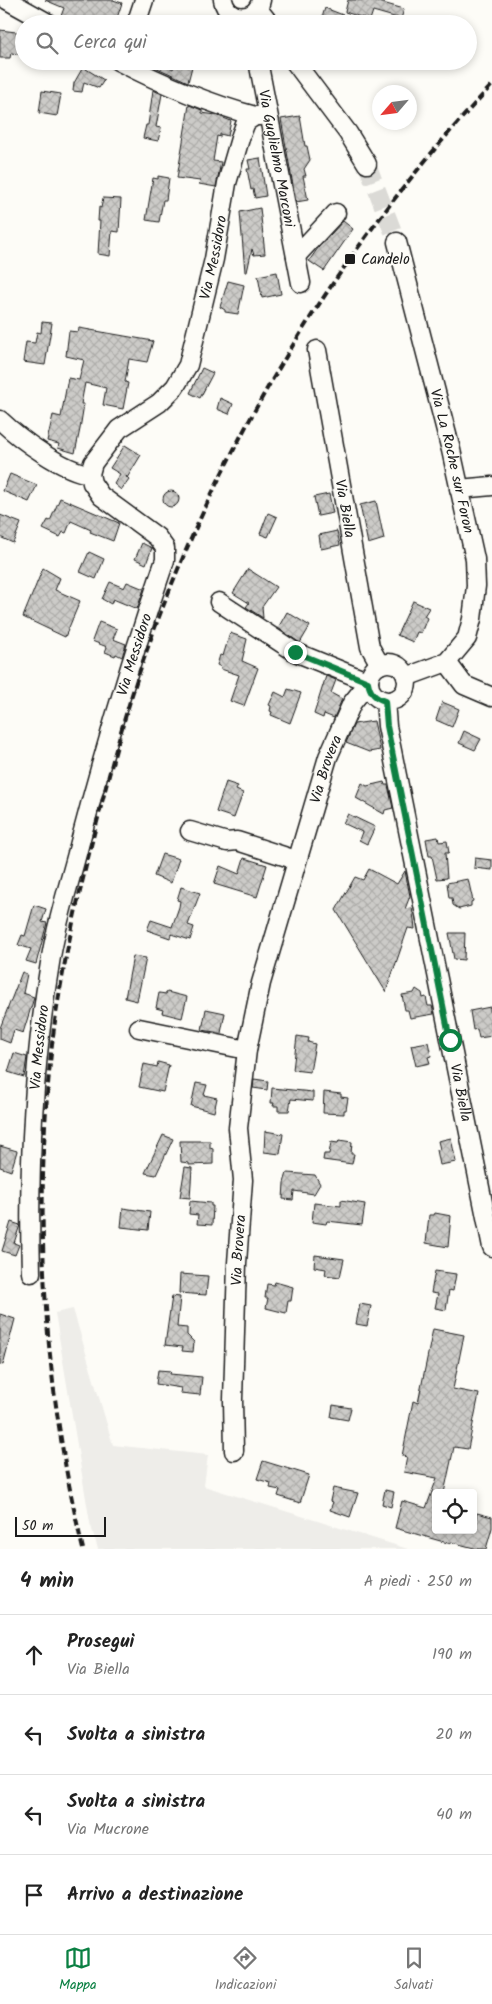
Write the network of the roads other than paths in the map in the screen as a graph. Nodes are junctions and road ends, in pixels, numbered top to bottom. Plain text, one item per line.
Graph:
1 (7, 0) edge
2 (144, 0) edge
3 (223, 0) edge
4 (259, 4) edge
5 (34, 15) edge
6 (139, 15) edge
7 (233, 15) edge
8 (251, 15) edge
9 (265, 15) edge
10 (137, 70) edge
11 (259, 70) edge
12 (301, 70) edge
13 (262, 116) junction
14 (367, 164) tunnel mouth
15 (336, 213) dead end
16 (397, 242) tunnel mouth
17 (296, 256) junction
18 (301, 283) dead end
19 (317, 350) dead end
20 (0, 420) edge
21 (90, 474) junction
22 (492, 486) edge
23 (460, 490) junction
24 (220, 602) dead end
25 (447, 662) junction
26 (380, 665) junction
27 (406, 677) junction
28 (369, 685) junction
29 (492, 697) edge
30 (385, 701) junction
31 (190, 830) dead end
32 (296, 860) junction
33 (139, 1028) dead end
34 (247, 1050) junction
35 (492, 1247) edge
36 (31, 1273) dead end
37 (234, 1451) dead end

1 - 5 street
2 - 6 street
3 - 7 street
4 - 8 street
4 - 9 street
10 - 13 street
11 - 13 street, Via Guglielmo Marconi
12 - 14 street
13 - 17 street, Via Guglielmo Marconi
13 - 21 street, Via Messidoro
15 - 17 street, Via Guglielmo Marconi
16 - 23 street, Via La Roche sur Foron
17 - 18 street, Via Guglielmo Marconi
19 - 26 street, Via Biella
20 - 21 street
21 - 36 street, Via Messidoro
22 - 23 street
23 - 25 street, Via La Roche sur Foron
24 - 28 street
25 - 27 street
25 - 29 street
26 - 27 street
26 - 28 street
27 - 30 street
28 - 30 street
28 - 32 street, Via Brovera
30 - 35 street, Via Biella
31 - 32 street
32 - 34 street, Via Brovera
33 - 34 street
34 - 37 street, Via Brovera

